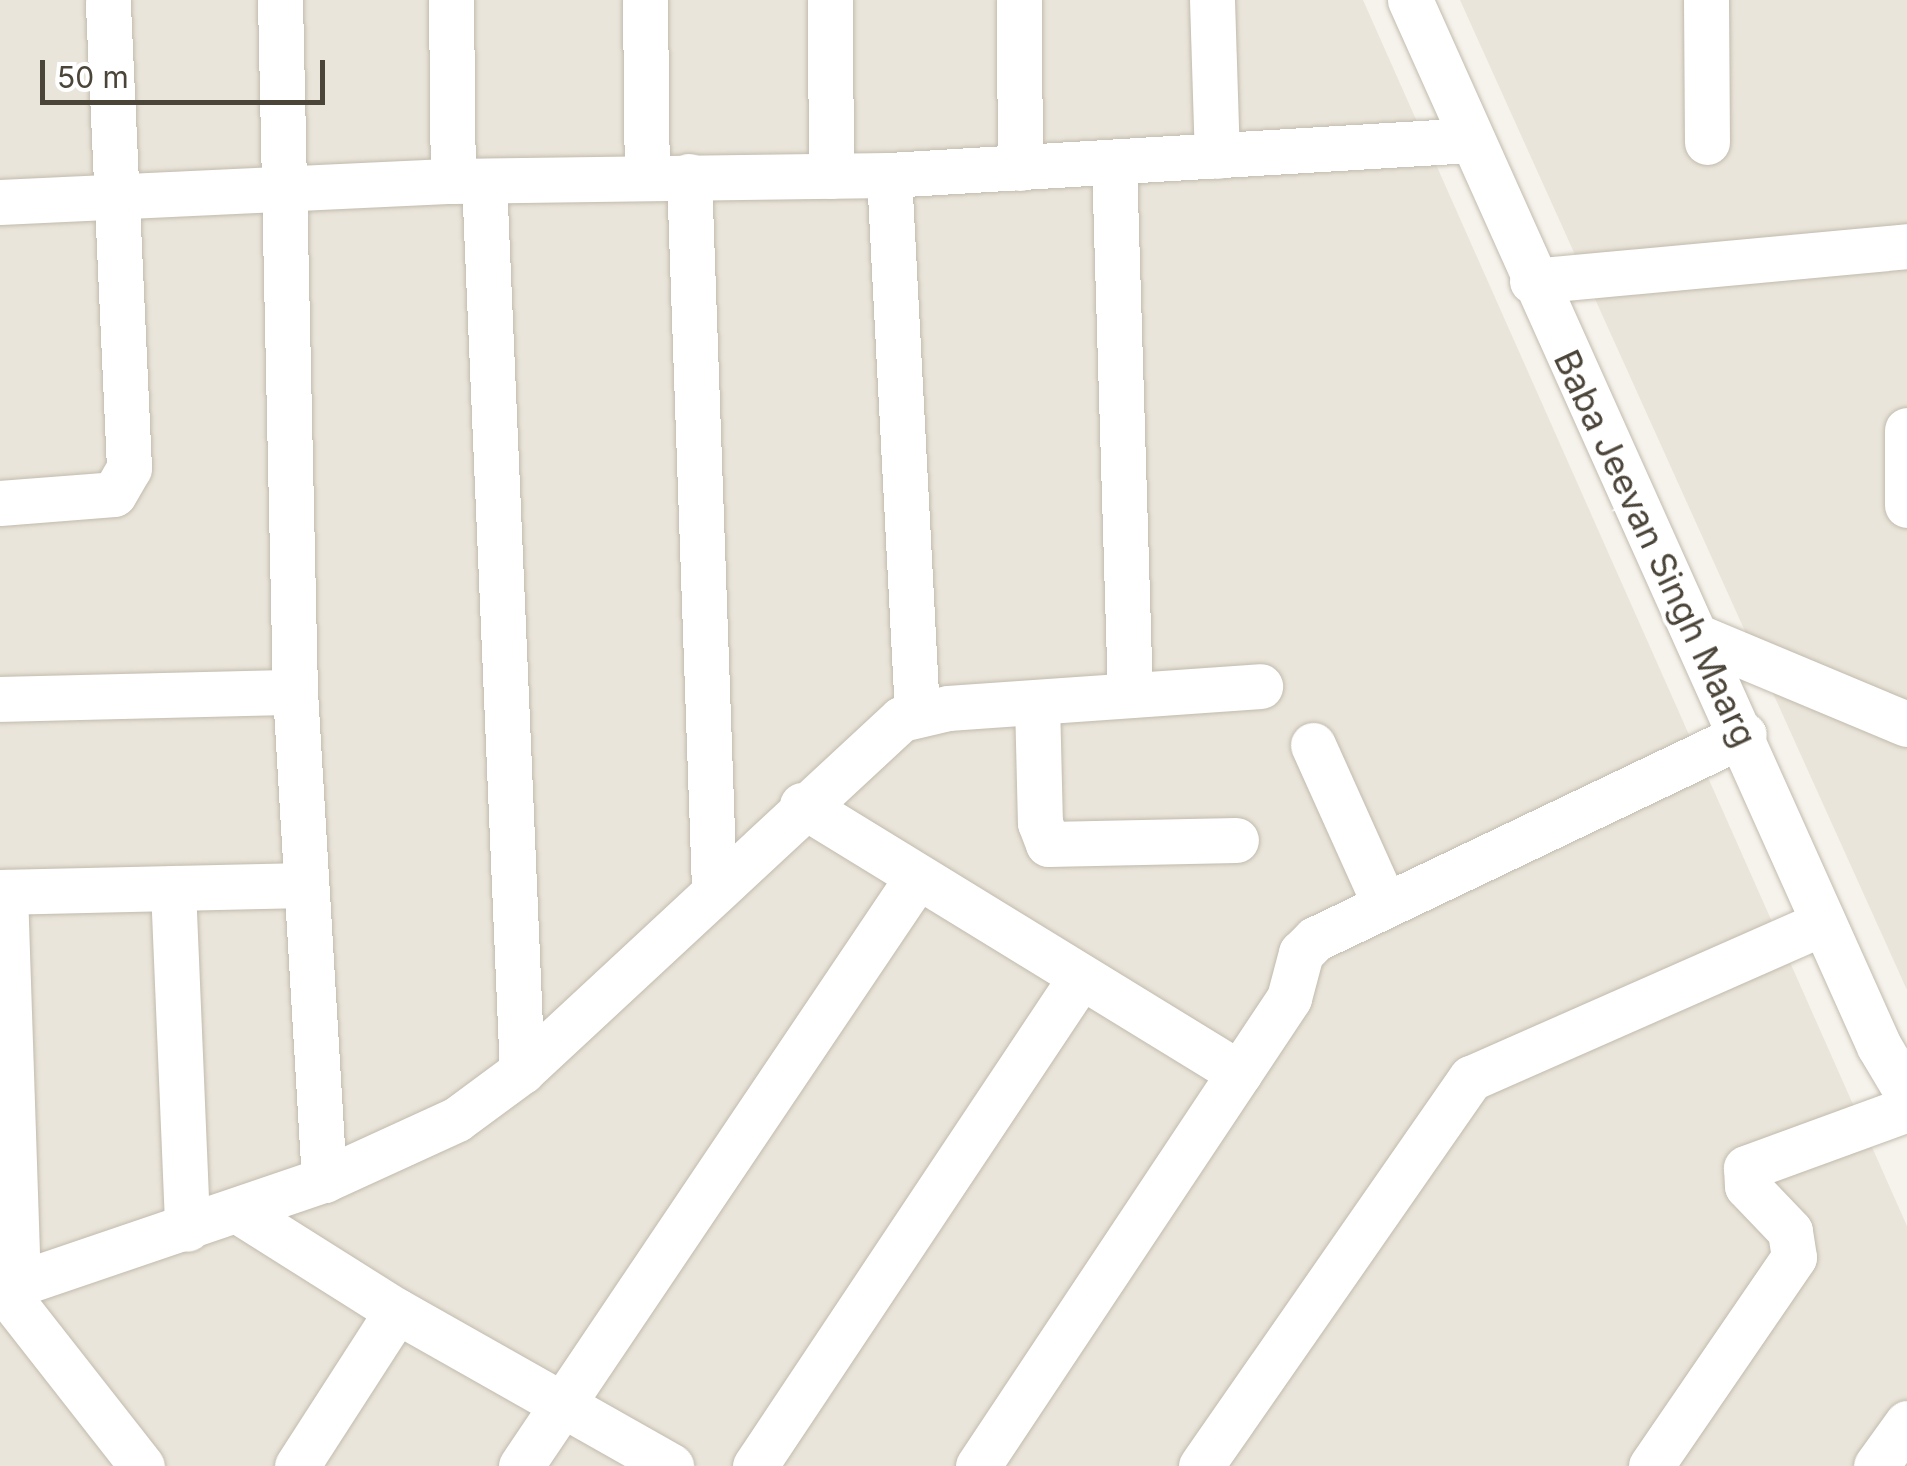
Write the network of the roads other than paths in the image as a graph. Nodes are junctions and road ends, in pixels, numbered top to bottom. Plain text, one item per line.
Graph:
1 (108, 0) edge
2 (280, 0) edge
3 (450, 0) edge
4 (645, 0) edge
5 (830, 0) edge
6 (1018, 0) edge
7 (1212, 0) edge
8 (1410, 0) edge
9 (1706, 0) edge
10 (1470, 140) junction
11 (1707, 142) dead end
12 (1217, 156) junction
13 (1114, 163) junction
14 (1020, 168) junction
15 (890, 175) junction
16 (668, 176) junction
17 (831, 176) junction
18 (468, 181) junction
19 (283, 189) junction
20 (114, 196) junction
21 (0, 202) edge
22 (1907, 246) edge
23 (1532, 281) junction
24 (1907, 430) edge
25 (0, 503) edge
26 (1907, 505) edge
27 (1701, 638) junction
28 (1260, 686) dead end
29 (295, 692) junction
30 (1130, 694) junction
31 (0, 699) edge
32 (1037, 702) junction
33 (917, 712) junction
34 (1907, 724) edge
35 (1744, 734) junction
36 (1313, 745) dead end
37 (802, 805) junction
38 (1236, 840) dead end
39 (916, 879) junction
40 (304, 885) junction
41 (173, 888) junction
42 (714, 890) junction
43 (3, 892) edge
44 (1385, 905) junction
45 (1823, 923) junction
46 (1080, 978) junction
47 (1900, 1058) edge
48 (522, 1070) junction
49 (1239, 1073) junction
50 (1907, 1109) edge
51 (324, 1180) junction
52 (238, 1211) junction
53 (187, 1229) junction
54 (7, 1288) edge
55 (397, 1311) junction
56 (561, 1403) junction
57 (1907, 1424) edge
58 (142, 1466) edge
59 (297, 1466) edge
60 (521, 1466) edge
61 (671, 1466) edge
62 (754, 1466) edge
63 (978, 1466) edge
64 (1200, 1466) edge
65 (1651, 1466) edge
66 (1876, 1466) edge

1 - 20 street
2 - 19 street
3 - 18 street
4 - 16 street
5 - 17 street
6 - 14 street
7 - 12 street
8 - 10 street, Baba Jeevan Singh Maarg
9 - 11 street
10 - 12 street
10 - 23 street, Baba Jeevan Singh Maarg
12 - 13 street
13 - 14 street
13 - 30 street
14 - 15 street
15 - 17 street
15 - 33 street
16 - 17 street
16 - 18 street
16 - 42 street
18 - 19 street
18 - 48 street
19 - 20 street
19 - 29 street
20 - 21 street
20 - 25 street
22 - 23 street
23 - 27 street, Baba Jeevan Singh Maarg
24 - 26 street
27 - 34 street
27 - 35 street, Baba Jeevan Singh Maarg
28 - 30 street
29 - 31 street
29 - 40 street
30 - 32 street
32 - 33 street
32 - 38 street
33 - 37 street
35 - 44 street
35 - 45 street, Baba Jeevan Singh Maarg
36 - 44 street
37 - 39 street
37 - 42 street
39 - 46 street
39 - 56 street
40 - 41 street
40 - 51 street
41 - 43 street
41 - 53 street
42 - 48 street
43 - 54 street
44 - 49 street
45 - 47 street, Baba Jeevan Singh Maarg
45 - 64 street
46 - 49 street
46 - 62 street
48 - 51 street
49 - 63 street
50 - 65 street
51 - 52 street
52 - 53 street
52 - 55 street
53 - 54 street
54 - 58 street
55 - 56 street
55 - 59 street
56 - 60 street
56 - 61 street
57 - 66 street

